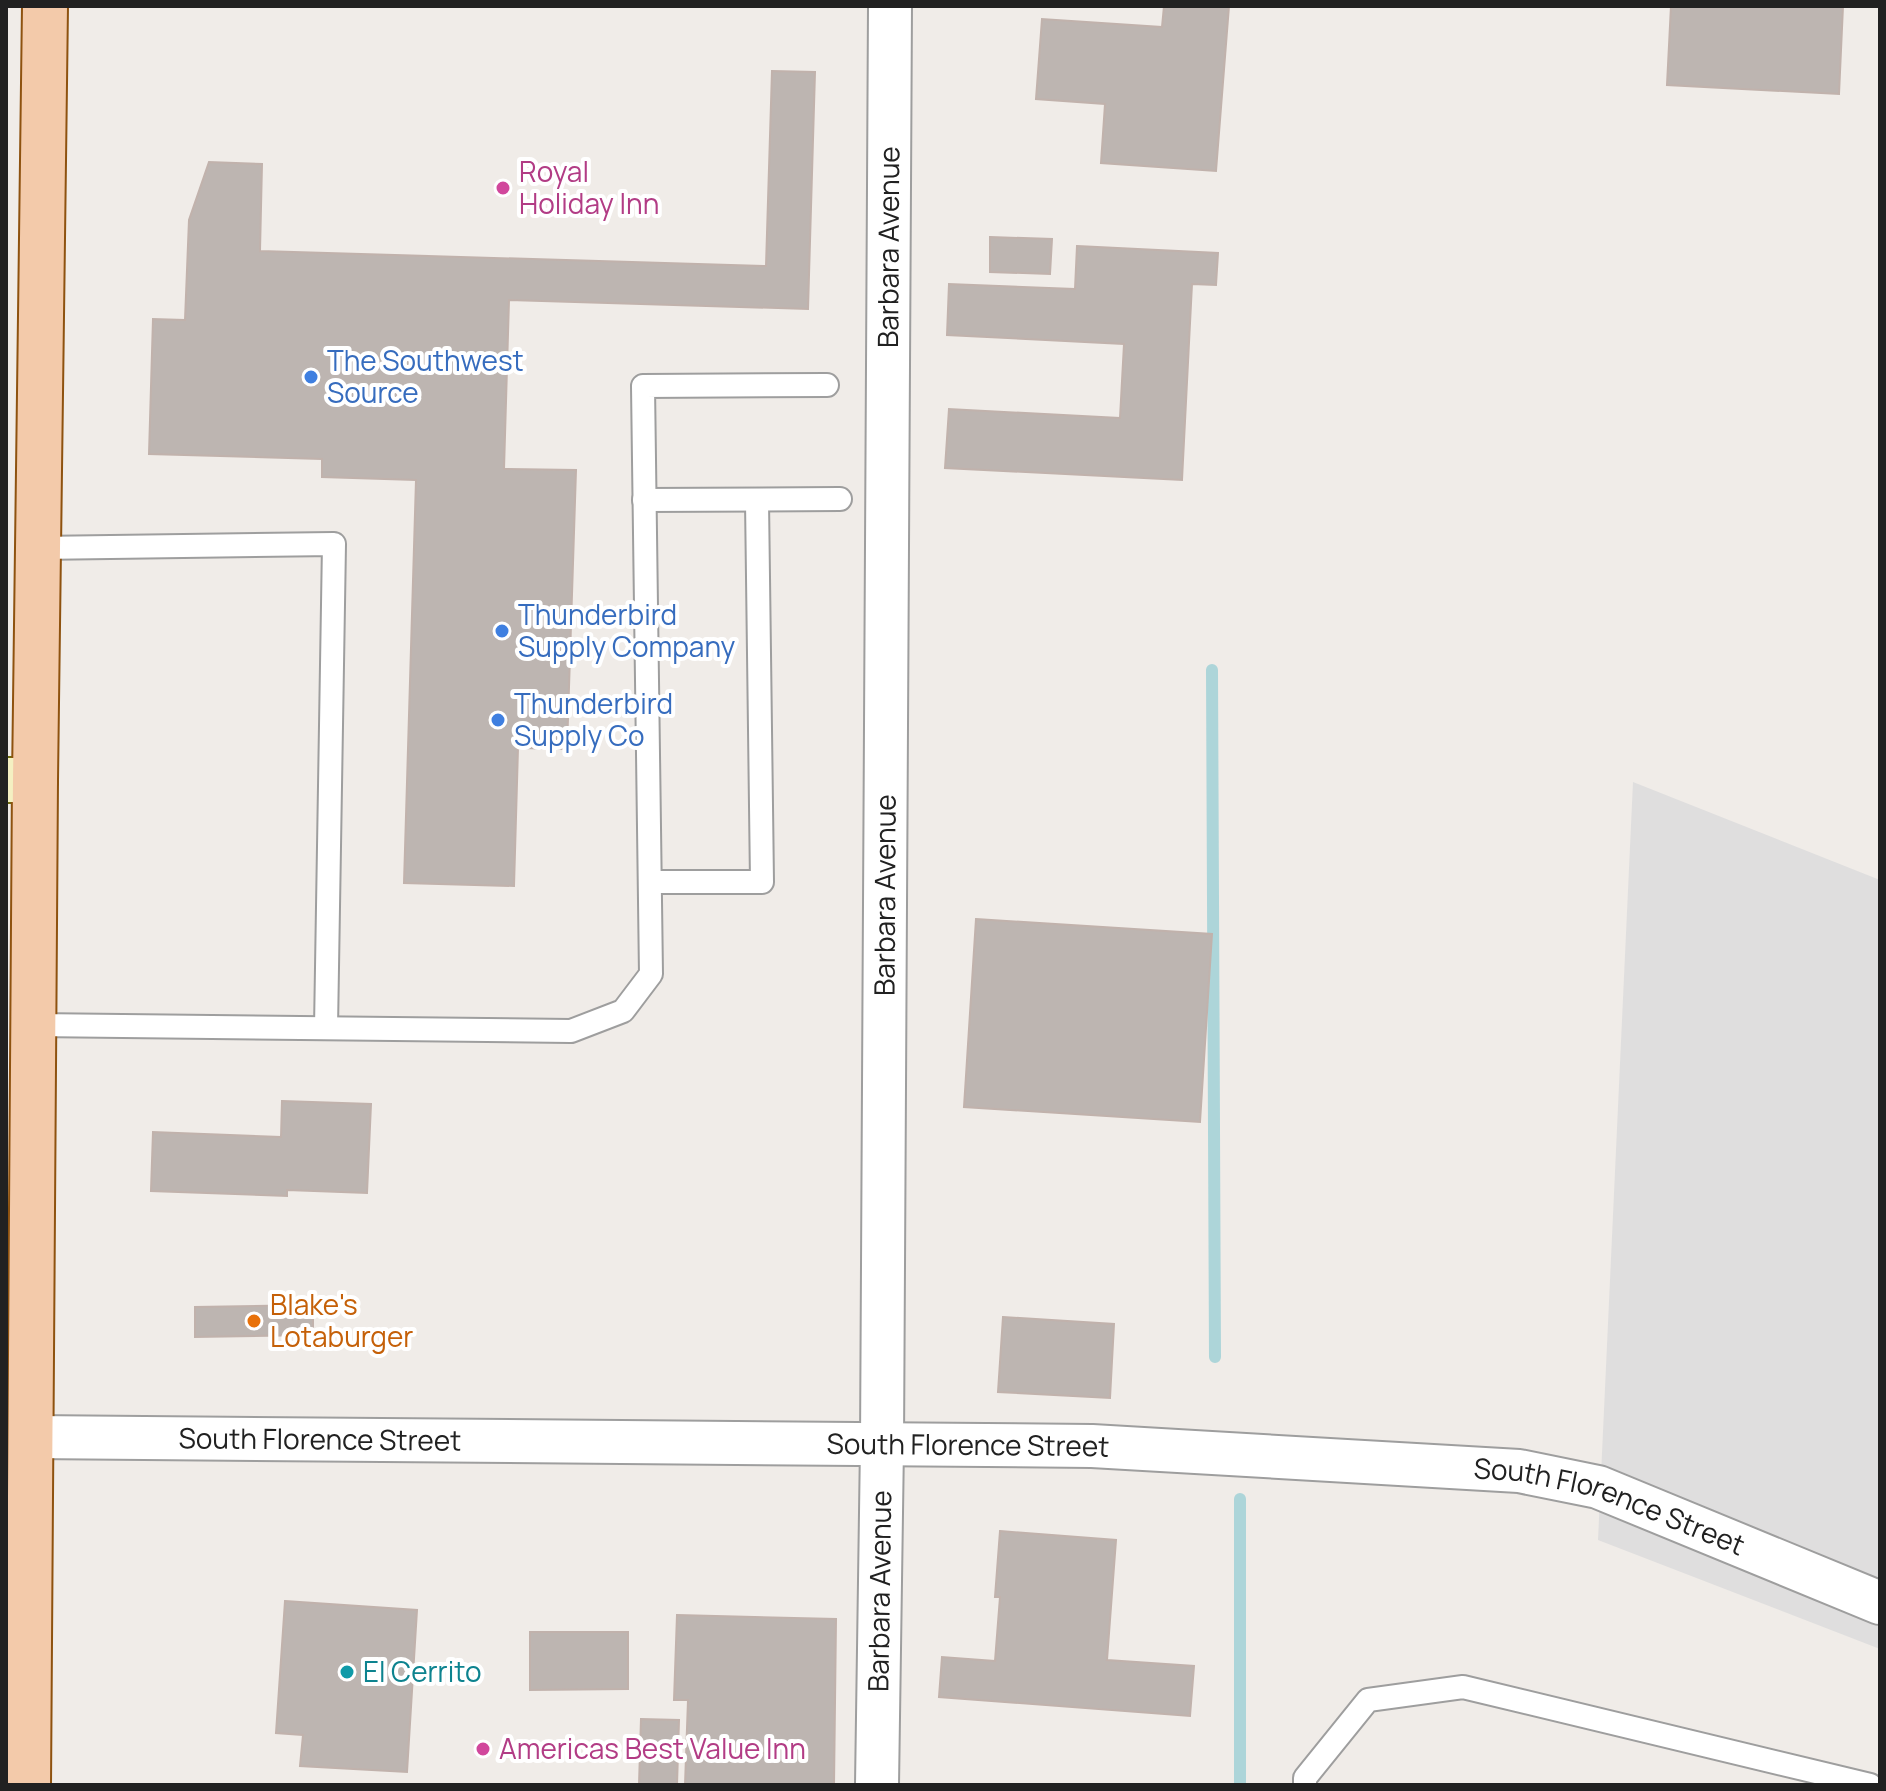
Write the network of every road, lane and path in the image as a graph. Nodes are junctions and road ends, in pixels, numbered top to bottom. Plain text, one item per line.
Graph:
1 (45, 6) edge
2 (890, 6) edge
3 (827, 385) dead end
4 (840, 499) dead end
5 (644, 500) junction
6 (757, 501) junction
7 (38, 548) junction
8 (21, 780) edge
9 (650, 882) junction
10 (34, 1025) junction
11 (326, 1028) junction
12 (32, 1437) junction
13 (882, 1445) junction
14 (1880, 1603) edge
15 (28, 1785) edge
16 (877, 1785) edge
17 (1305, 1785) edge
18 (1870, 1785) edge

1 - 7 main road
2 - 13 street, Barbara Avenue
3 - 5 lane
4 - 6 lane
5 - 6 lane
5 - 9 lane
6 - 9 lane
7 - 8 main road
7 - 11 lane
8 - 10 main road
9 - 11 lane
10 - 11 lane
10 - 12 main road
12 - 13 street, South Florence Street
12 - 15 main road
13 - 14 street, South Florence Street
13 - 16 street, Barbara Avenue
17 - 18 lane

